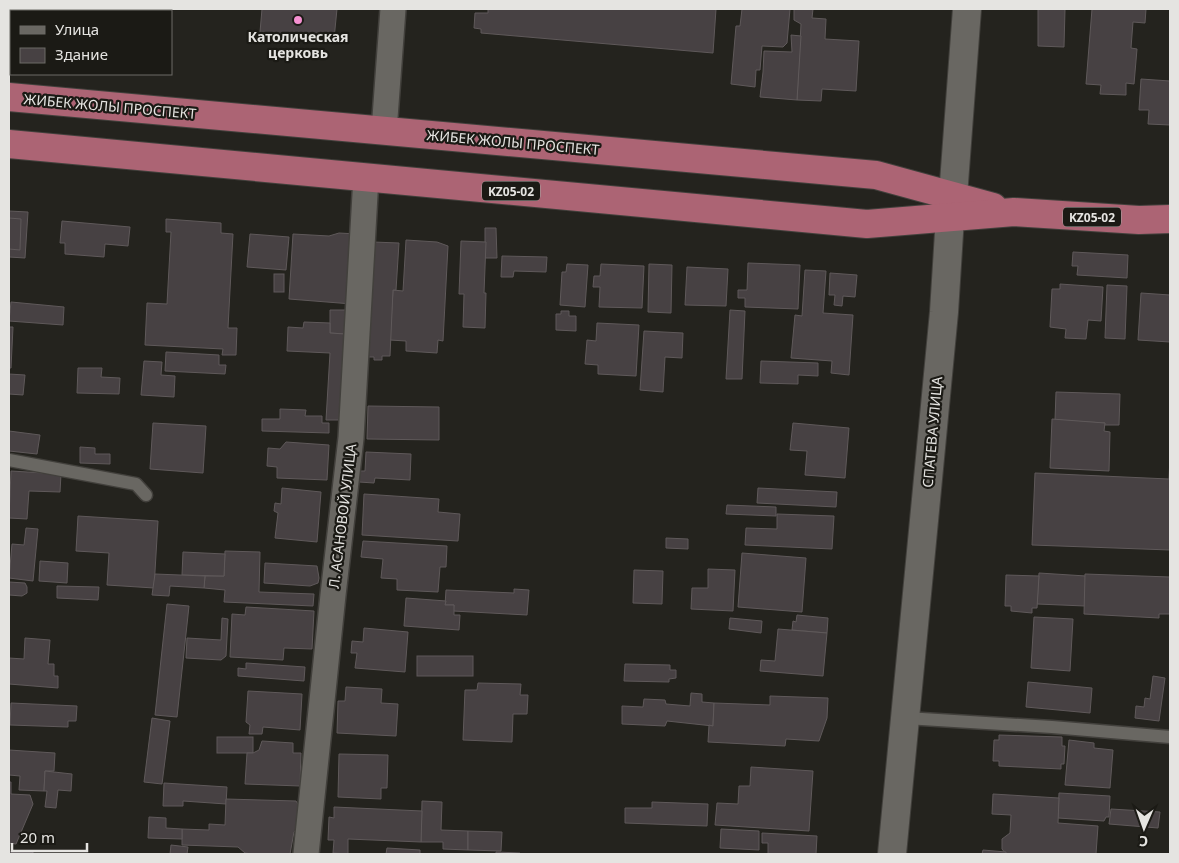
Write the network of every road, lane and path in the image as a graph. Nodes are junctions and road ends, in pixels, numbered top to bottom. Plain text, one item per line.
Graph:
1 (392, 9) edge
2 (967, 9) edge
3 (9, 96) edge
4 (384, 131) junction
5 (9, 144) edge
6 (366, 177) junction
7 (952, 207) junction
8 (1170, 219) edge
9 (9, 460) edge
10 (146, 494) dead end
11 (906, 718) junction
12 (1170, 736) edge
13 (306, 854) edge
14 (892, 854) edge

1 - 4 street
2 - 7 street, СПАТЕВА УЛИЦА
3 - 4 highway, ЖИБЕК ЖОЛЫ ПРОСПЕКТ / KZ05-02
4 - 7 highway, ЖИБЕК ЖОЛЫ ПРОСПЕКТ / KZ05-02
5 - 6 highway, ЖИБЕК ЖОЛЫ ПРОСПЕКТ / KZ05-02
6 - 7 highway, ЖИБЕК ЖОЛЫ ПРОСПЕКТ / KZ05-02
6 - 13 street, Л. АСАНОВОЙ УЛИЦА
7 - 8 highway, ЖИБЕК ЖОЛЫ ПРОСПЕКТ / KZ05-02
7 - 11 street, СПАТЕВА УЛИЦА
9 - 10 lane
11 - 12 lane
11 - 14 street, СПАТЕВА УЛИЦА

